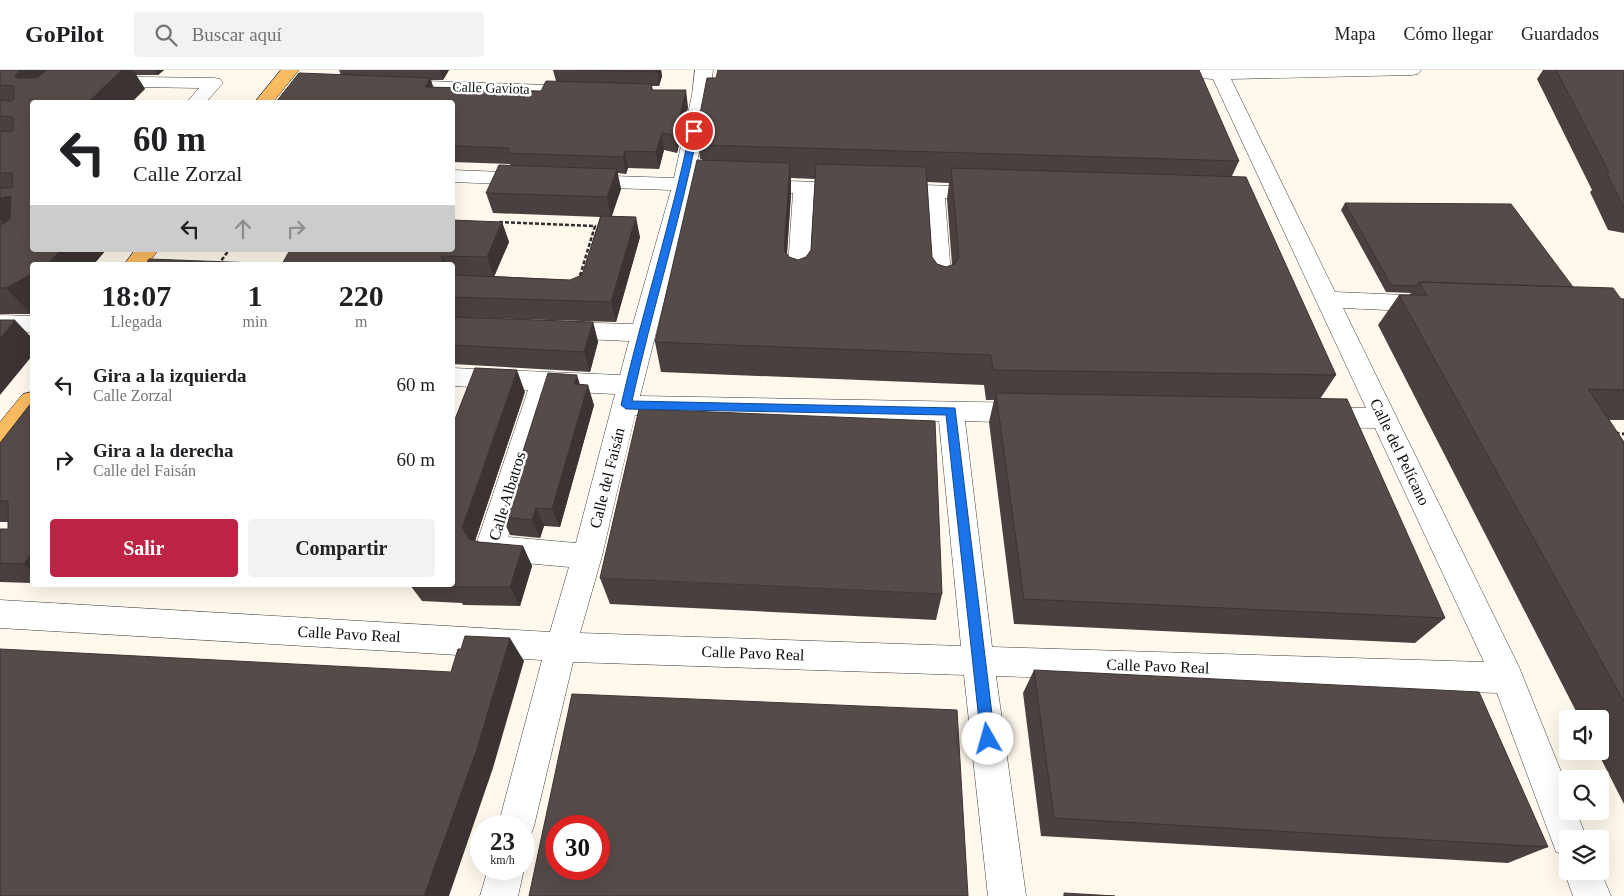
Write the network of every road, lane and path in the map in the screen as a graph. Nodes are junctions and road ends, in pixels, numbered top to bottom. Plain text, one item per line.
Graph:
1 (230, 70) edge
2 (1412, 70) edge
3 (1219, 72) edge
4 (1192, 74) edge
5 (290, 78) edge
6 (214, 83) junction
7 (378, 85) edge
8 (696, 86) edge
9 (594, 92) edge
10 (46, 100) edge
11 (198, 100) edge
12 (266, 100) edge
13 (455, 176) edge
14 (683, 184) junction
15 (804, 188) junction
16 (934, 191) junction
17 (1003, 193) edge
18 (490, 222) edge
19 (145, 252) edge
20 (137, 262) edge
21 (798, 281) edge
22 (941, 288) edge
23 (1327, 299) junction
24 (1453, 305) edge
25 (0, 323) edge
26 (30, 324) edge
27 (536, 330) edge
28 (564, 330) junction
29 (642, 333) junction
30 (455, 377) edge
31 (544, 382) junction
32 (628, 395) junction
33 (30, 404) edge
34 (951, 411) junction
35 (1049, 413) edge
36 (1295, 417) edge
37 (1383, 418) junction
38 (1607, 433) edge
39 (1624, 434) edge
40 (0, 441) edge
41 (587, 556) junction
42 (0, 614) edge
43 (560, 646) junction
44 (978, 660) junction
45 (1508, 678) junction
46 (519, 815) edge
47 (1566, 830) edge
48 (503, 880) edge
49 (1586, 880) edge
50 (499, 896) edge
51 (1007, 896) edge
52 (1592, 896) edge

1 - 6 street
2 - 3 street
3 - 4 street
3 - 23 street, Calle del Pelícano
5 - 12 main road
6 - 10 street
6 - 11 street
7 - 9 street, Calle Gaviota
8 - 14 street, Calle del Faisán
13 - 14 street
14 - 15 street
14 - 29 street, Calle del Faisán
15 - 16 street
15 - 21 street
16 - 17 street
16 - 22 street
18 - 28 path
19 - 20 main road
23 - 24 street
23 - 37 street, Calle del Pelícano
25 - 26 street
27 - 28 street
28 - 29 street
29 - 32 street, Calle del Faisán
30 - 31 street
31 - 32 street
31 - 41 street, Calle Albatros
32 - 34 street
32 - 41 street, Calle del Faisán
33 - 40 main road
34 - 35 street
34 - 44 street
36 - 37 street
37 - 45 street, Calle del Pelícano
38 - 39 path
41 - 43 street, Calle del Faisán
42 - 43 street, Calle Pavo Real
43 - 44 street, Calle Pavo Real
43 - 46 street, Calle del Faisán
44 - 45 street, Calle Pavo Real
44 - 51 street
45 - 47 street, Calle del Pelícano
48 - 50 street
49 - 52 street

